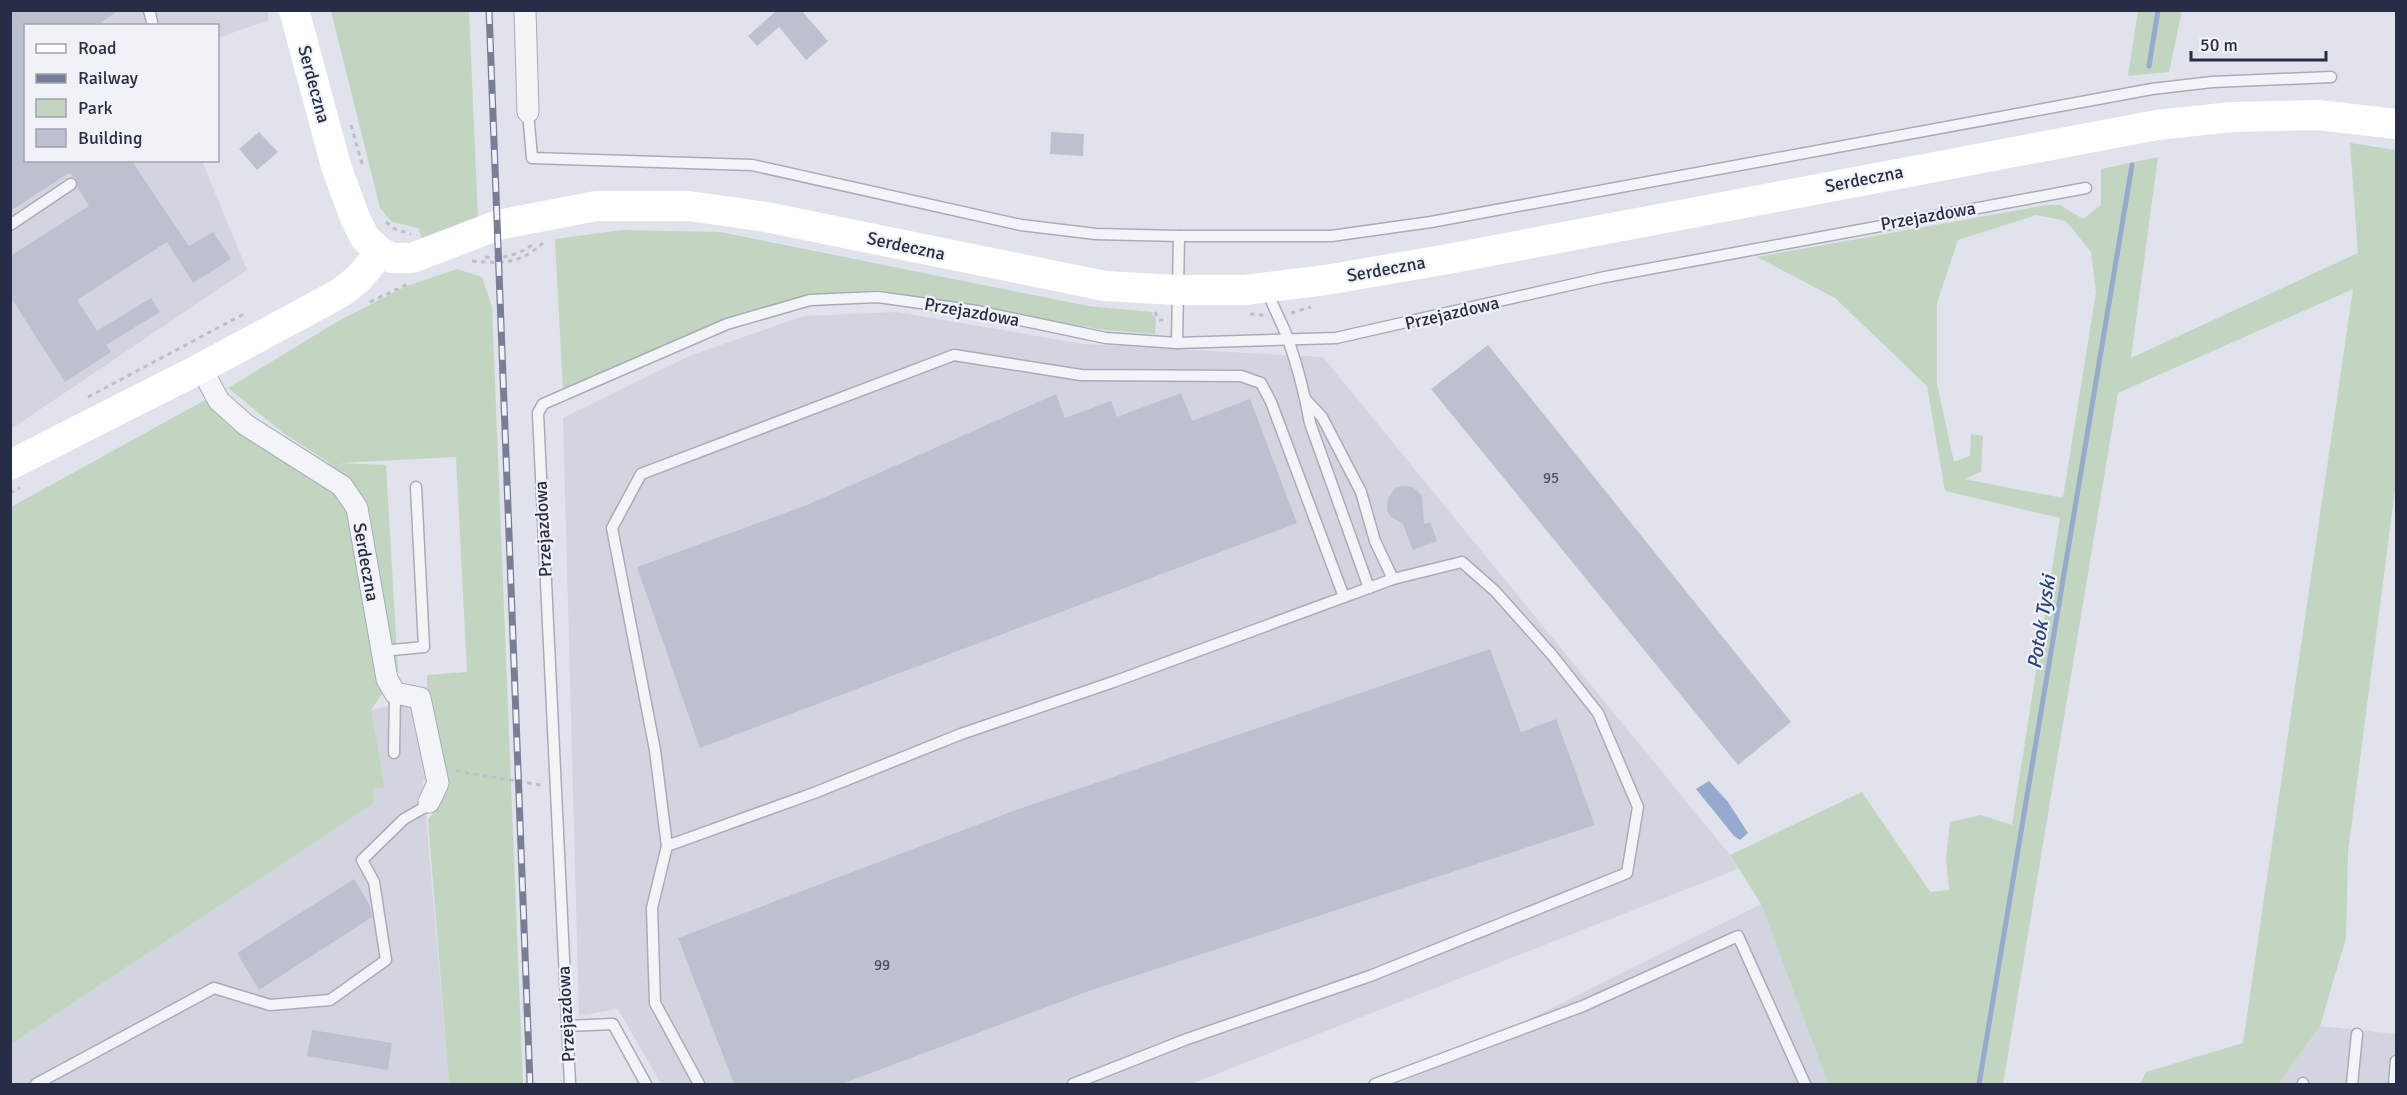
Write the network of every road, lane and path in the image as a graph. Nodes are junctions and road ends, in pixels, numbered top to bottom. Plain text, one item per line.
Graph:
1 (294, 10) edge
2 (525, 10) edge
3 (2331, 77) dead end
4 (528, 112) joint
5 (350, 117) dead end
6 (2397, 124) edge
7 (364, 172) dead end
8 (71, 184) dead end
9 (2086, 188) dead end
10 (381, 217) dead end
11 (10, 225) edge
12 (1179, 236) junction
13 (380, 252) junction
14 (418, 255) junction
15 (1266, 287) junction
16 (1177, 290) junction
17 (1288, 340) junction
18 (1177, 343) junction
19 (201, 368) junction
20 (1306, 399) junction
21 (10, 465) edge
22 (416, 487) dead end
23 (1393, 579) junction
24 (1369, 588) junction
25 (1344, 597) junction
26 (382, 651) junction
27 (395, 693) junction
28 (393, 753) dead end
29 (435, 768) junction
30 (555, 788) junction
31 (429, 802) joint
32 (667, 846) junction
33 (566, 1026) junction
34 (2357, 1034) dead end
35 (2397, 1062) edge
36 (36, 1084) edge
37 (570, 1084) edge
38 (646, 1084) edge
39 (699, 1084) edge
40 (1073, 1084) edge
41 (1375, 1084) edge
42 (1805, 1084) edge
43 (2352, 1084) edge
44 (2394, 1084) edge

1 - 13 street, Serdeczna
2 - 4 street
3 - 12 lane
4 - 12 lane
5 - 7 path
6 - 15 street, Serdeczna
8 - 11 lane
9 - 17 lane, Przejazdowa
10 - 14 path
12 - 16 lane
13 - 14 street, Serdeczna
13 - 19 street
14 - 16 street, Serdeczna
15 - 16 street, Serdeczna
15 - 17 lane
16 - 18 lane
17 - 18 lane, Przejazdowa
17 - 20 lane
18 - 30 lane, Przejazdowa
19 - 21 street
19 - 26 street, Serdeczna
20 - 23 lane
20 - 24 lane
22 - 26 lane
23 - 24 lane
23 - 40 lane
24 - 25 lane
25 - 32 lane
25 - 32 lane
26 - 27 street, Serdeczna
27 - 28 lane
27 - 29 street
29 - 30 path
29 - 31 street
30 - 33 lane, Przejazdowa
31 - 36 lane
32 - 39 lane
33 - 37 lane, Przejazdowa
33 - 38 lane
34 - 43 lane
35 - 44 lane
41 - 42 lane

